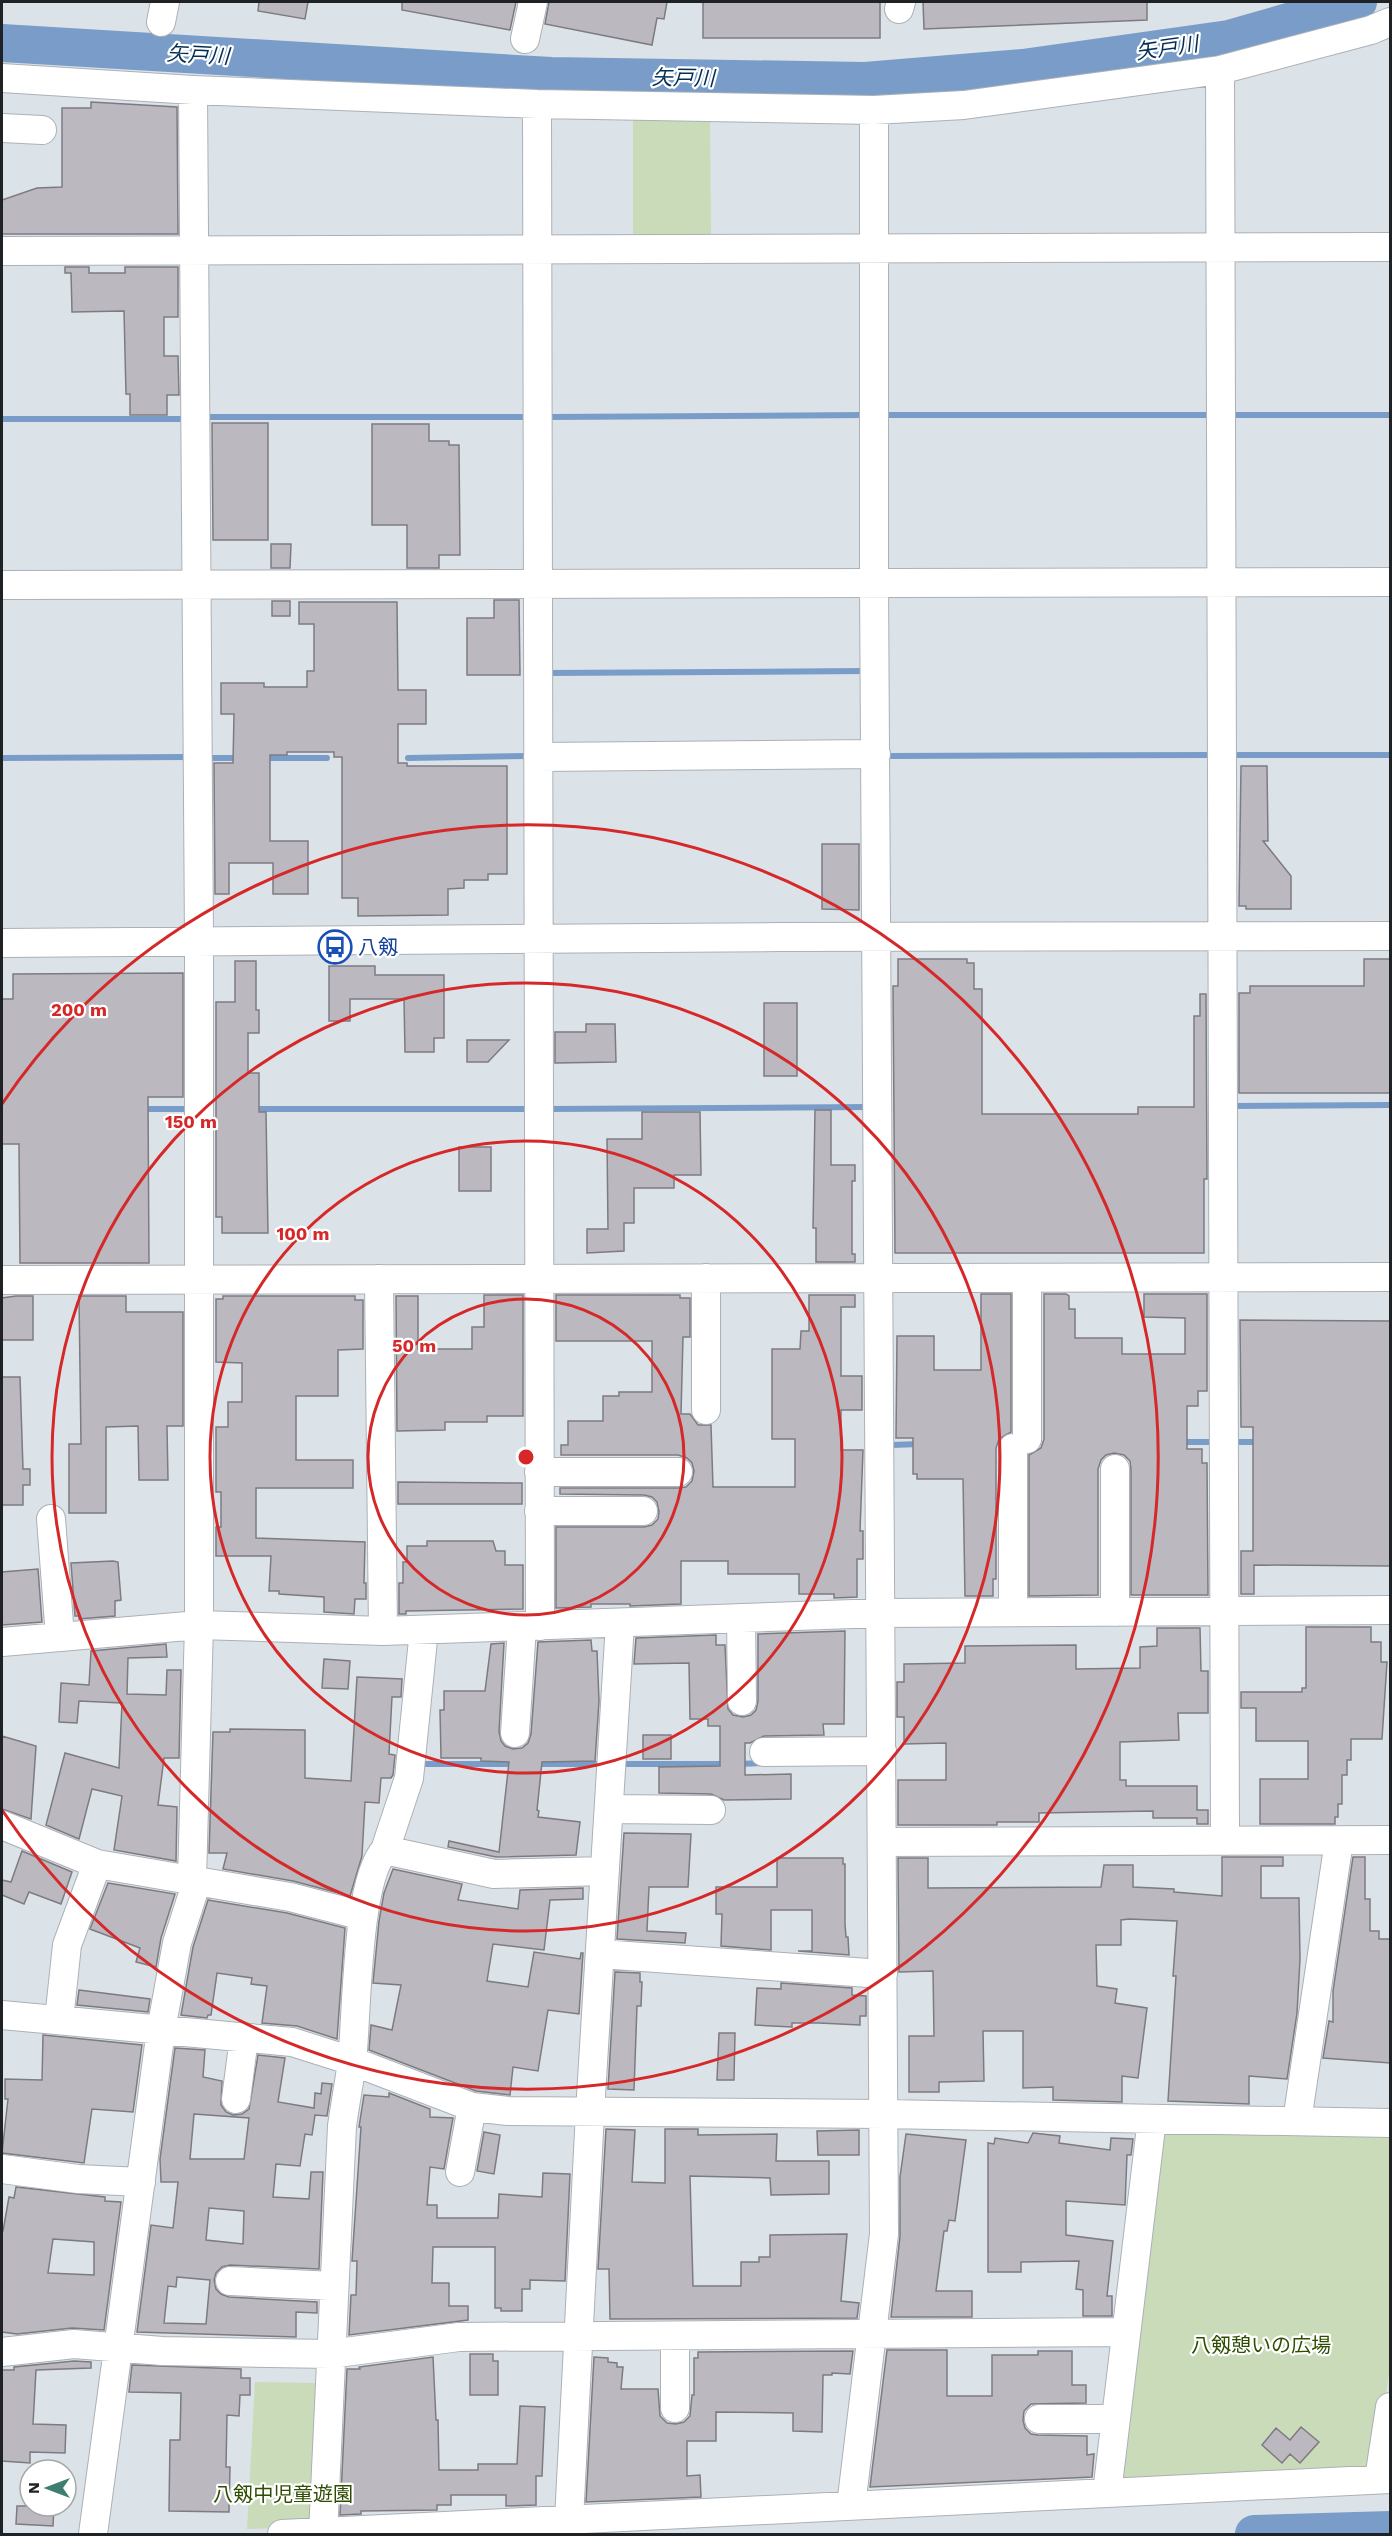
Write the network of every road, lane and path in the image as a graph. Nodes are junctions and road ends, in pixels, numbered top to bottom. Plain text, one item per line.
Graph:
1 (533, 2) edge
2 (1390, 22) edge
3 (525, 39) dead end
4 (1220, 70) junction
5 (2, 78) edge
6 (193, 90) junction
7 (537, 104) junction
8 (874, 110) junction
9 (2, 128) edge
10 (42, 130) dead end
11 (1220, 247) junction
12 (1390, 247) edge
13 (875, 248) junction
14 (537, 249) junction
15 (194, 250) junction
16 (2, 251) edge
17 (1390, 582) edge
18 (874, 583) junction
19 (1222, 583) junction
20 (538, 584) junction
21 (2, 585) edge
22 (197, 585) junction
23 (876, 754) junction
24 (538, 757) junction
25 (1223, 935) junction
26 (877, 936) junction
27 (1390, 936) edge
28 (538, 938) junction
29 (199, 941) junction
30 (2, 943) edge
31 (1390, 1276) edge
32 (1224, 1277) junction
33 (706, 1278) junction
34 (879, 1278) junction
35 (1027, 1278) junction
36 (379, 1279) junction
37 (539, 1279) junction
38 (2, 1280) edge
39 (199, 1280) junction
40 (706, 1410) dead end
41 (1115, 1468) dead end
42 (539, 1472) junction
43 (678, 1472) dead end
44 (539, 1510) junction
45 (642, 1510) dead end
46 (51, 1519) dead end
47 (1390, 1610) edge
48 (1224, 1611) junction
49 (1013, 1612) junction
50 (1115, 1612) junction
51 (881, 1613) junction
52 (741, 1618) junction
53 (620, 1623) junction
54 (199, 1625) junction
55 (531, 1626) junction
56 (424, 1630) junction
57 (383, 1631) junction
58 (60, 1637) junction
59 (2, 1642) edge
60 (742, 1701) dead end
61 (515, 1733) dead end
62 (882, 1751) junction
63 (764, 1752) dead end
64 (609, 1809) junction
65 (711, 1810) dead end
66 (2, 1825) edge
67 (1390, 1840) edge
68 (1225, 1841) junction
69 (1339, 1841) junction
70 (882, 1842) junction
71 (385, 1850) junction
72 (97, 1864) junction
73 (605, 1871) junction
74 (194, 1880) junction
75 (363, 1916) junction
76 (600, 1954) junction
77 (883, 1974) junction
78 (2, 2014) edge
79 (59, 2020) junction
80 (160, 2030) junction
81 (244, 2038) junction
82 (352, 2061) junction
83 (236, 2099) dead end
84 (472, 2107) junction
85 (590, 2112) junction
86 (884, 2114) junction
87 (1152, 2119) junction
88 (1297, 2121) junction
89 (1390, 2123) edge
90 (2, 2169) edge
91 (460, 2172) dead end
92 (141, 2182) junction
93 (230, 2281) dead end
94 (334, 2286) junction
95 (1126, 2332) junction
96 (872, 2334) junction
97 (675, 2336) junction
98 (578, 2337) junction
99 (120, 2348) junction
100 (2, 2352) edge
101 (330, 2354) junction
102 (675, 2408) dead end
103 (1390, 2408) edge
104 (1039, 2419) dead end
105 (1116, 2419) junction
106 (1385, 2479) edge
107 (1107, 2493) junction
108 (850, 2506) junction
109 (569, 2520) junction
110 (323, 2534) edge
111 (93, 2535) edge
112 (282, 2535) edge

1 - 3 street
2 - 4 street
4 - 8 street
4 - 11 street
5 - 6 street
6 - 7 street
6 - 15 street
7 - 8 street
7 - 14 street
8 - 13 street
9 - 10 street
11 - 12 street
11 - 13 street
11 - 19 street
13 - 14 street
13 - 18 street
14 - 15 street
14 - 20 street
15 - 16 street
15 - 22 street
17 - 19 street
18 - 19 street
18 - 20 street
18 - 23 street
19 - 25 street
20 - 22 street
20 - 24 street
21 - 22 street
22 - 29 street
23 - 24 street
23 - 26 street
24 - 28 street
25 - 26 street
25 - 27 street
25 - 32 street
26 - 28 street
26 - 34 street
28 - 29 street
28 - 37 street
29 - 30 street
29 - 39 street
31 - 32 street
32 - 35 street
32 - 48 street
33 - 34 street
33 - 37 street
33 - 40 street
34 - 35 street
34 - 51 street
35 - 49 street
36 - 37 street
36 - 39 street
36 - 57 street
37 - 42 street
38 - 39 street
39 - 54 street
41 - 50 street
42 - 43 street
42 - 44 street
44 - 45 street
44 - 55 street
46 - 58 street
47 - 48 street
48 - 50 street
48 - 68 street
49 - 50 street
49 - 51 street
51 - 52 street
51 - 62 street
52 - 53 street
52 - 60 street
53 - 55 street
53 - 64 street
54 - 57 street
54 - 58 street
54 - 74 street
55 - 56 street
55 - 61 street
56 - 57 street
56 - 71 street
58 - 59 street
62 - 63 street
62 - 70 street
64 - 65 street
64 - 73 street
66 - 72 street
67 - 69 street
68 - 69 street
68 - 70 street
69 - 88 street
70 - 77 street
71 - 73 street
71 - 75 street
72 - 74 street
72 - 79 street
73 - 76 street
74 - 75 street
74 - 80 street
75 - 82 street
76 - 77 street
76 - 85 street
77 - 86 street
78 - 79 street
79 - 80 street
80 - 81 street
80 - 92 street
81 - 82 street
81 - 83 street
82 - 84 street
82 - 94 street
84 - 85 street
84 - 91 street
85 - 86 street
85 - 98 street
86 - 87 street
86 - 96 street
87 - 88 street
87 - 95 street
88 - 89 street
90 - 92 street
92 - 99 street
93 - 94 street
94 - 101 street
95 - 96 street
95 - 105 street
96 - 97 street
96 - 108 street
97 - 98 street
97 - 102 street
98 - 101 street
98 - 109 street
99 - 100 street
99 - 101 street
99 - 111 street
101 - 110 street
103 - 106 street
104 - 105 street
105 - 107 street
106 - 107 street
107 - 108 street
108 - 109 street
109 - 110 street
110 - 112 street

